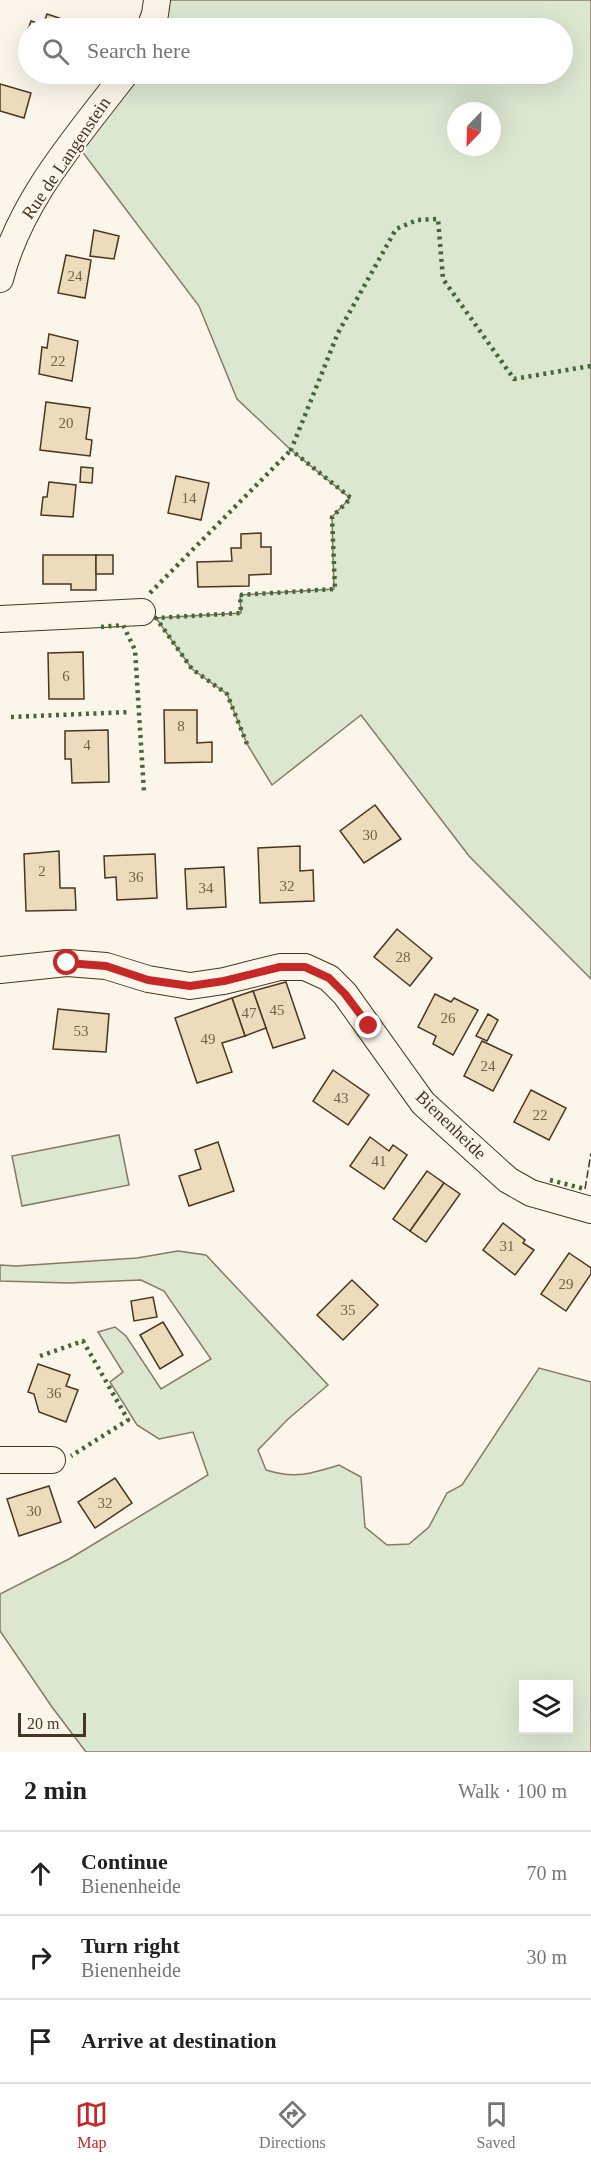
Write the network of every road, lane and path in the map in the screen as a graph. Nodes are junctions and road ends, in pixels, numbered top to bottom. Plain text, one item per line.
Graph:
1 (157, 0) edge
2 (154, 18) edge
3 (118, 84) edge
4 (0, 279) edge
5 (142, 612) dead end
6 (0, 619) edge
7 (0, 970) edge
8 (591, 1210) edge
9 (0, 1460) edge
10 (52, 1460) dead end

1 - 2 street
3 - 4 street, Rue de Langenstein
5 - 6 street
7 - 8 street, Bienenheide
9 - 10 street

